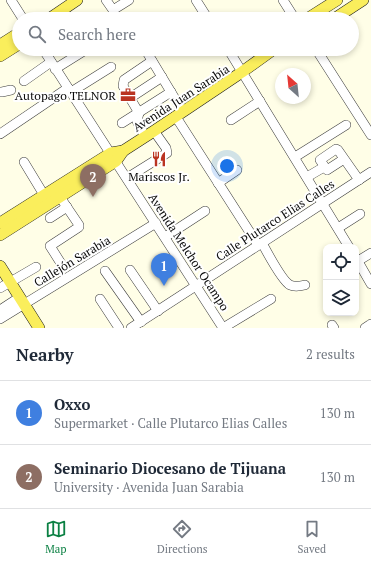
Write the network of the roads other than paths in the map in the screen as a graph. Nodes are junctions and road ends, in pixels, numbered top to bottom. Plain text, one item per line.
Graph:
1 (11, 0) edge
2 (77, 0) edge
3 (106, 0) edge
4 (129, 0) edge
5 (196, 0) edge
6 (283, 0) edge
7 (337, 0) edge
8 (362, 0) edge
9 (19, 12) edge
10 (59, 12) edge
11 (204, 12) edge
12 (291, 12) edge
13 (318, 12) edge
14 (344, 12) edge
15 (12, 37) edge
16 (0, 45) edge
17 (12, 48) edge
18 (0, 56) edge
19 (47, 56) edge
20 (72, 56) edge
21 (149, 56) edge
22 (232, 56) edge
23 (266, 56) edge
24 (320, 56) edge
25 (152, 61) junction
26 (53, 65) junction
27 (111, 67) dead end
28 (242, 72) junction
29 (162, 78) junction
30 (24, 81) dead end
31 (10, 90) dead end
32 (69, 90) junction
33 (0, 92) edge
34 (171, 92) junction
35 (130, 98) junction
36 (260, 101) junction
37 (139, 113) junction
38 (180, 115) junction
39 (231, 120) dead end
40 (122, 123) dead end
41 (346, 125) dead end
42 (0, 134) edge
43 (150, 134) junction
44 (371, 135) edge
45 (113, 157) junction
46 (295, 157) junction
47 (24, 162) dead end
48 (237, 170) dead end
49 (371, 173) edge
50 (307, 177) junction
51 (127, 178) junction
52 (359, 180) junction
53 (218, 183) junction
54 (44, 195) junction
55 (60, 197) junction
56 (323, 203) junction
57 (66, 207) junction
58 (205, 211) dead end
59 (360, 214) dead end
60 (50, 218) dead end
61 (0, 223) edge
62 (156, 223) junction
63 (338, 228) junction
64 (0, 234) edge
65 (165, 238) junction
66 (260, 244) junction
67 (347, 244) edge
68 (371, 253) edge
69 (359, 259) edge
70 (359, 263) edge
71 (62, 265) dead end
72 (0, 266) edge
73 (36, 267) dead end
74 (130, 270) dead end
75 (105, 271) dead end
76 (10, 282) junction
77 (371, 284) edge
78 (306, 285) dead end
79 (196, 286) junction
80 (0, 288) edge
81 (100, 299) dead end
82 (271, 299) dead end
83 (22, 300) junction
84 (0, 310) edge
85 (158, 311) junction
86 (0, 319) edge
87 (141, 322) junction
88 (371, 324) edge
89 (39, 328) edge
90 (119, 328) edge
91 (131, 328) edge
92 (223, 328) edge
93 (365, 328) edge

1 - 9 street
2 - 10 main road
3 - 4 street
5 - 11 street
6 - 12 street
7 - 13 main road
8 - 14 main road
15 - 16 main road
17 - 18 main road
19 - 26 street, Avenida Melchor Ocampo
20 - 26 street
21 - 25 street
22 - 28 street
23 - 28 main road, Avenida Juan Sarabia
24 - 44 street
25 - 29 street
25 - 35 street
26 - 30 street
26 - 32 street, Avenida Melchor Ocampo
27 - 32 street
28 - 36 street
28 - 38 main road, Avenida Juan Sarabia
29 - 34 street
29 - 35 street
31 - 33 street
32 - 42 street
32 - 45 street, Avenida Melchor Ocampo
34 - 37 street
34 - 38 street
35 - 37 street
36 - 39 street
36 - 46 street
37 - 40 street
37 - 43 street
38 - 43 main road, Avenida Juan Sarabia
38 - 53 street
41 - 46 street
43 - 45 main road, Avenida Juan Sarabia
43 - 51 street
45 - 51 street, Avenida Melchor Ocampo
45 - 54 main road, Avenida Juan Sarabia
45 - 55 main road, Avenida Juan Sarabia
46 - 50 street
47 - 54 street
48 - 53 street
49 - 52 street, Calle Plutarco Elias Calles
50 - 52 street
50 - 56 street
51 - 62 street, Avenida Melchor Ocampo
52 - 56 street, Calle Plutarco Elias Calles
53 - 66 street
54 - 61 main road, Avenida Juan Sarabia
55 - 57 street
55 - 64 main road, Avenida Juan Sarabia
56 - 63 street
56 - 66 street, Calle Plutarco Elias Calles
57 - 60 street
57 - 71 street
58 - 65 street
59 - 63 street
62 - 65 street, Avenida Melchor Ocampo
62 - 83 street, Callejón Sarabia
63 - 67 street
65 - 79 street, Avenida Melchor Ocampo
66 - 78 street
66 - 79 street, Calle Plutarco Elias Calles
68 - 69 street
70 - 77 street
72 - 76 main road
73 - 76 street
74 - 85 street
75 - 87 street
76 - 80 street
76 - 83 main road
79 - 85 street, Calle Plutarco Elias Calles
79 - 92 street, Avenida Melchor Ocampo
81 - 90 street
82 - 92 street
83 - 84 street
83 - 86 street, Callejón Sarabia
83 - 89 main road
85 - 87 street, Calle Plutarco Elias Calles
87 - 91 street, Calle Plutarco Elias Calles
88 - 93 street

